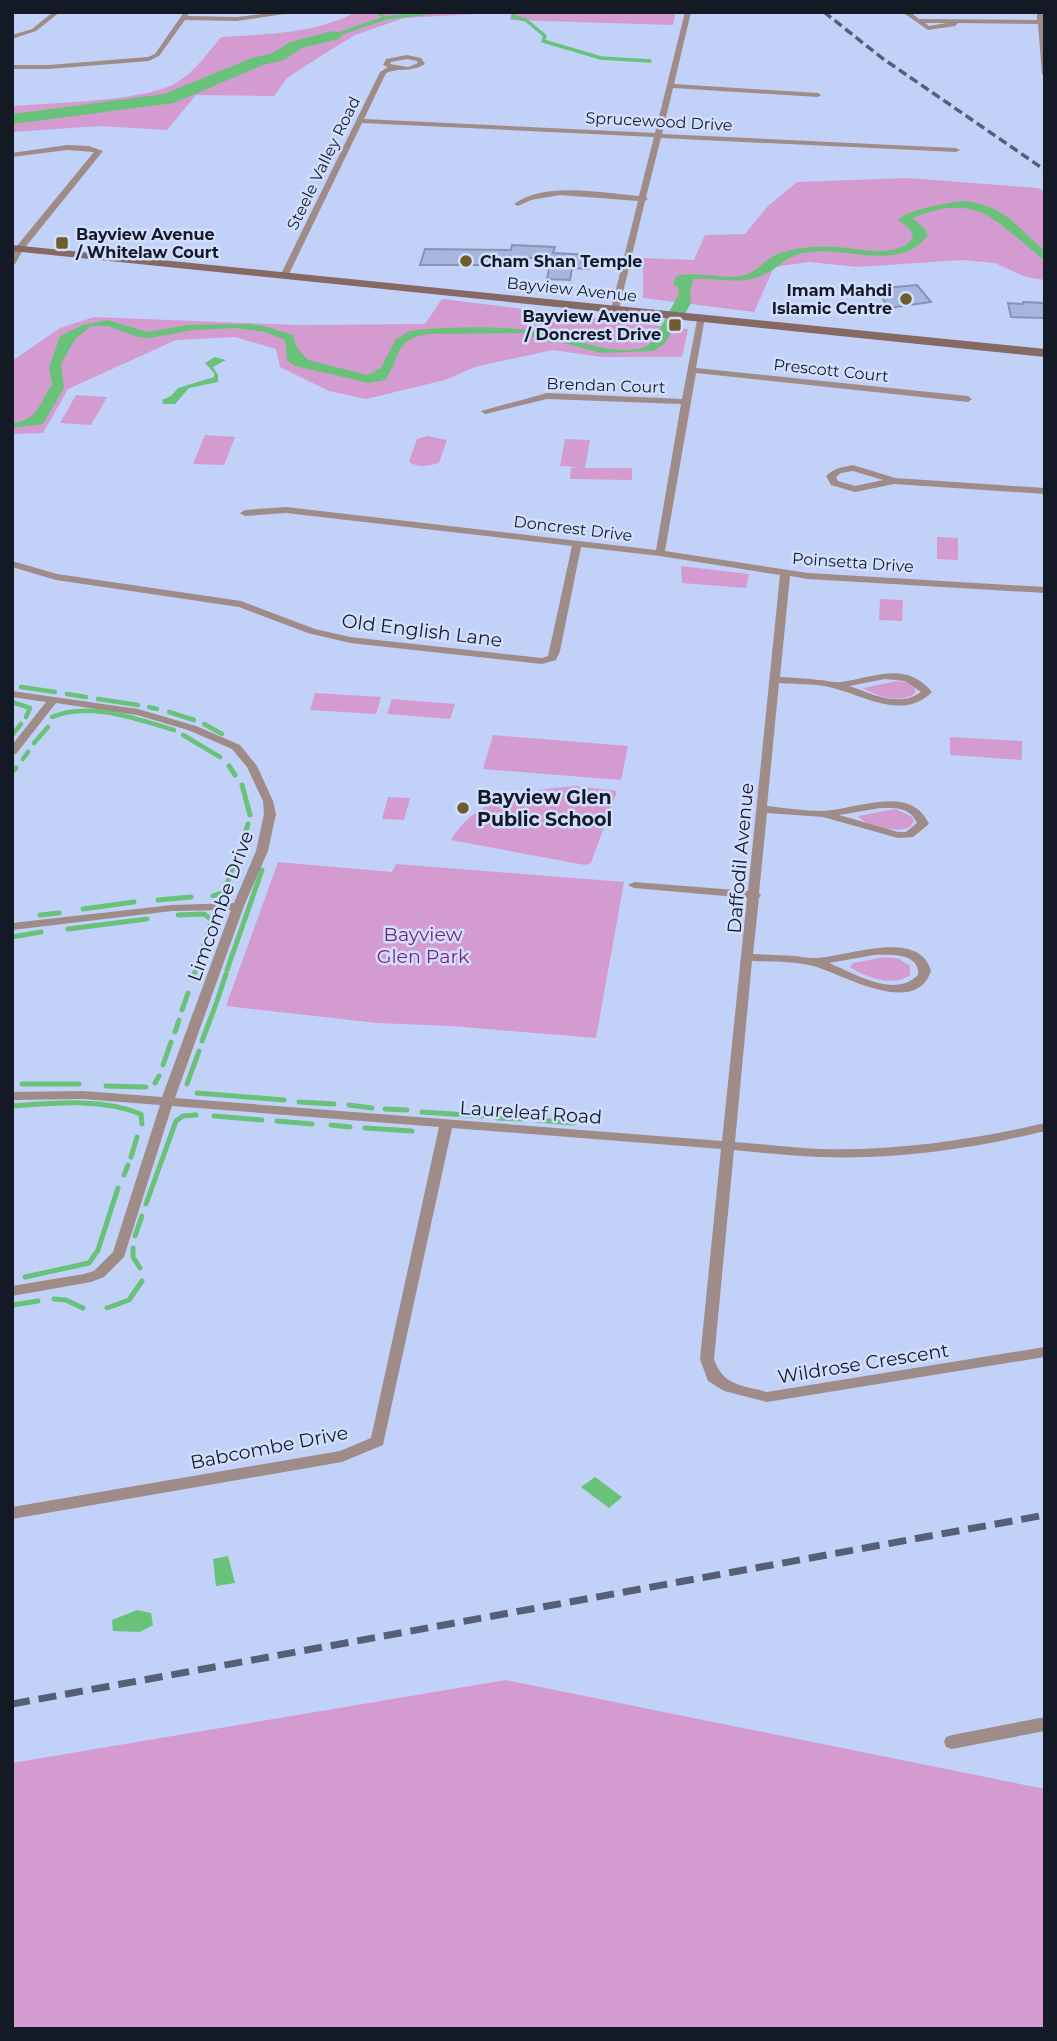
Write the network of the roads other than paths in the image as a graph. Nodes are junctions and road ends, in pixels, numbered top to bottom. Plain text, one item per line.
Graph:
1 (57, 12) edge
2 (295, 12) edge
3 (688, 12) edge
4 (905, 12) edge
5 (1040, 12) edge
6 (185, 15) edge
7 (938, 16) edge
8 (918, 21) junction
9 (964, 22) junction
10 (1043, 22) edge
11 (12, 37) edge
12 (12, 67) edge
13 (393, 68) dead end
14 (1045, 74) edge
15 (671, 86) junction
16 (818, 96) dead end
17 (360, 121) junction
18 (660, 135) junction
19 (956, 150) dead end
20 (12, 155) edge
21 (644, 199) junction
22 (518, 204) dead end
23 (16, 249) edge
24 (12, 262) edge
25 (284, 276) junction
26 (615, 309) junction
27 (697, 317) junction
28 (1045, 353) edge
29 (691, 370) junction
30 (968, 399) dead end
31 (686, 402) junction
32 (485, 411) dead end
33 (894, 481) junction
34 (1045, 491) edge
35 (245, 513) dead end
36 (577, 544) junction
37 (660, 554) junction
38 (12, 564) edge
39 (785, 573) junction
40 (1045, 590) edge
41 (775, 680) junction
42 (836, 685) junction
43 (12, 694) edge
44 (53, 700) junction
45 (12, 752) edge
46 (762, 809) junction
47 (824, 814) junction
48 (634, 885) dead end
49 (755, 895) junction
50 (238, 906) junction
51 (12, 927) edge
52 (748, 957) junction
53 (814, 962) junction
54 (12, 1096) edge
55 (167, 1102) junction
56 (446, 1124) junction
57 (1045, 1127) edge
58 (729, 1147) junction
59 (12, 1291) edge
60 (1045, 1352) edge
61 (12, 1513) edge
62 (1045, 1724) edge
63 (953, 1742) dead end

1 - 11 street
2 - 6 street
3 - 15 street
4 - 8 street
5 - 10 street
6 - 12 street
7 - 8 street
7 - 9 street
8 - 9 street
9 - 10 street
10 - 14 street
13 - 17 street, Steele Valley Road
15 - 16 street
15 - 18 street
17 - 18 street, Sprucewood Drive
17 - 25 street, Steele Valley Road
18 - 19 street, Sprucewood Drive
18 - 21 street
20 - 23 street
21 - 22 street
21 - 26 street
23 - 24 street
23 - 25 main road, Bayview Avenue
25 - 26 main road, Bayview Avenue
26 - 27 main road, Bayview Avenue
27 - 28 main road, Bayview Avenue
27 - 29 street
29 - 30 street, Prescott Court
29 - 31 street
31 - 32 street, Brendan Court
31 - 37 street
33 - 33 street
33 - 34 street
35 - 36 street, Doncrest Drive
36 - 37 street, Doncrest Drive
36 - 38 street, Old English Lane
37 - 39 street, Poinsetta Drive
39 - 40 street, Poinsetta Drive
39 - 41 street, Daffodil Avenue
41 - 42 street
41 - 46 street, Daffodil Avenue
42 - 42 street
43 - 44 street, Limcombe Drive
44 - 45 street
44 - 50 street, Limcombe Drive
46 - 47 street
46 - 49 street, Daffodil Avenue
47 - 47 street
48 - 49 street
49 - 52 street, Daffodil Avenue
50 - 51 street
50 - 55 street, Limcombe Drive
52 - 53 street
52 - 58 street, Daffodil Avenue
53 - 53 street
54 - 55 street, Laureleaf Road
55 - 56 street, Laureleaf Road
55 - 59 street
56 - 58 street, Laureleaf Road
56 - 61 street, Babcombe Drive
57 - 58 street, Laureleaf Road
58 - 60 street, Wildrose Crescent
62 - 63 street

